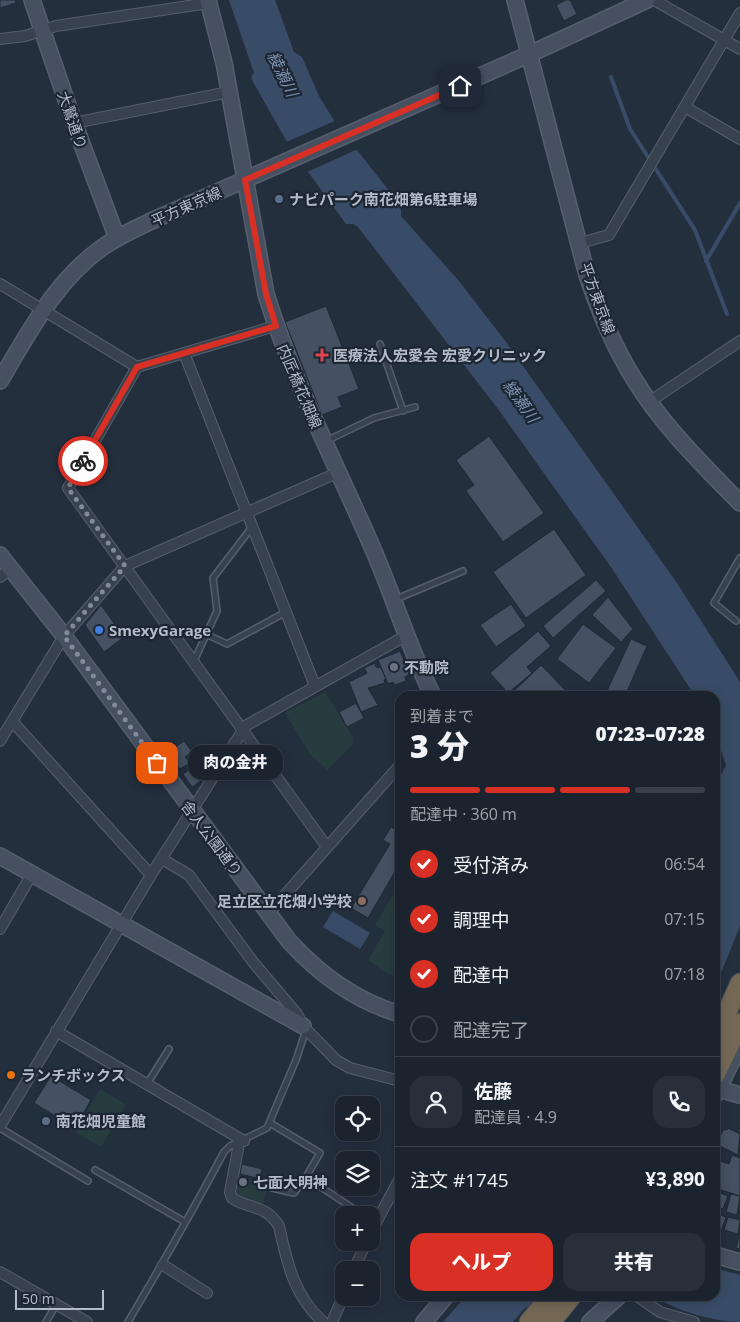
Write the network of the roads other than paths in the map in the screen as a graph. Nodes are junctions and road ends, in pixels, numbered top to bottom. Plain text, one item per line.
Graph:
1 (32, 0) edge
2 (515, 0) edge
3 (647, 0) edge
4 (654, 0) edge
5 (208, 2) edge
6 (740, 13) edge
7 (42, 31) junction
8 (0, 39) edge
9 (725, 40) junction
10 (740, 49) edge
11 (530, 54) junction
12 (229, 92) junction
13 (685, 108) junction
14 (74, 123) junction
15 (740, 139) edge
16 (245, 180) junction
17 (117, 238) junction
18 (580, 243) junction
19 (0, 284) edge
20 (43, 310) junction
21 (276, 326) junction
22 (740, 341) edge
23 (380, 344) dead end
24 (184, 353) junction
25 (137, 367) junction
26 (0, 381) edge
27 (649, 402) junction
28 (415, 407) dead end
29 (403, 410) junction
30 (324, 442) junction
31 (337, 473) junction
32 (740, 503) edge
33 (246, 512) junction
34 (252, 528) junction
35 (0, 555) edge
36 (740, 558) edge
37 (125, 566) junction
38 (463, 571) dead end
39 (5, 573) edge
40 (392, 601) junction
41 (286, 612) junction
42 (736, 621) dead end
43 (206, 634) junction
44 (407, 634) junction
45 (64, 636) junction
46 (193, 661) junction
47 (315, 686) junction
48 (431, 691) edge
49 (12, 721) junction
50 (243, 730) junction
51 (0, 741) edge
52 (395, 771) edge
53 (191, 810) junction
54 (327, 847) junction
55 (0, 856) edge
56 (162, 859) junction
57 (32, 874) junction
58 (151, 875) junction
59 (268, 914) junction
60 (122, 924) junction
61 (0, 928) edge
62 (740, 983) edge
63 (395, 1012) edge
64 (740, 1023) edge
65 (305, 1027) junction
66 (720, 1028) edge
67 (56, 1031) junction
68 (740, 1046) edge
69 (169, 1049) dead end
70 (720, 1076) edge
71 (395, 1080) edge
72 (720, 1080) edge
73 (148, 1084) junction
74 (720, 1088) edge
75 (740, 1094) edge
76 (4, 1110) edge
77 (270, 1123) junction
78 (0, 1127) edge
79 (240, 1142) junction
80 (95, 1170) dead end
81 (306, 1177) junction
82 (88, 1181) dead end
83 (395, 1187) edge
84 (272, 1188) dead end
85 (350, 1206) edge
86 (380, 1213) edge
87 (185, 1222) junction
88 (720, 1256) edge
89 (740, 1262) edge
90 (163, 1265) junction
91 (0, 1272) edge
92 (207, 1293) dead end
93 (442, 1301) edge
94 (547, 1301) edge
95 (568, 1301) edge
96 (613, 1301) edge
97 (644, 1301) edge
98 (56, 1304) junction
99 (339, 1306) edge
100 (46, 1322) edge
101 (87, 1322) edge
102 (128, 1322) edge
103 (323, 1322) edge
104 (332, 1322) edge
105 (424, 1322) edge
106 (529, 1322) edge
107 (551, 1322) edge
108 (590, 1322) edge
109 (694, 1322) edge

1 - 7 main road, 大鷲通り
2 - 11 main road
3 - 11 main road, 平方東京線
4 - 9 street
5 - 7 street
5 - 12 main road, 内匠橋花畑線
6 - 9 street
7 - 8 street
7 - 14 main road, 大鷲通り
9 - 10 street
9 - 13 street
11 - 16 main road, 平方東京線
11 - 18 main road, 平方東京線
12 - 14 street
12 - 16 main road, 内匠橋花畑線
13 - 15 street
13 - 18 street
14 - 17 main road, 大鷲通り
16 - 17 main road, 平方東京線
16 - 21 main road, 内匠橋花畑線
17 - 20 main road, 平方東京線
18 - 27 main road, 平方東京線
19 - 20 street
20 - 25 street
20 - 26 main road, 平方東京線
21 - 24 street
21 - 30 main road, 内匠橋花畑線
22 - 27 street
23 - 29 lane
24 - 25 street
24 - 33 street
25 - 37 street
27 - 32 main road, 平方東京線
28 - 29 lane
29 - 30 lane
30 - 31 main road, 内匠橋花畑線
31 - 33 street
31 - 40 main road, 内匠橋花畑線
33 - 34 street
33 - 37 street
34 - 41 street
34 - 43 lane
35 - 39 main road, 舎人公園通り
36 - 42 lane
37 - 45 street
37 - 46 street
38 - 40 lane
39 - 45 main road, 舎人公園通り
40 - 44 main road, 内匠橋花畑線
41 - 43 lane
41 - 47 street
43 - 46 lane
44 - 47 street
44 - 48 main road, 内匠橋花畑線
45 - 49 street
45 - 53 main road, 舎人公園通り
46 - 50 street
47 - 50 street
49 - 51 street
49 - 58 street
50 - 53 street
50 - 54 street
52 - 54 street
53 - 56 street
53 - 59 main road, 舎人公園通り
54 - 59 street
55 - 57 main road
56 - 58 street
56 - 65 street
57 - 60 main road
57 - 61 street
58 - 60 street
59 - 63 main road, 舎人公園通り
60 - 65 main road
60 - 67 street
62 - 66 highway
64 - 70 highway
65 - 71 street
65 - 77 lane
67 - 73 street
67 - 76 street
68 - 72 main road
69 - 73 lane
73 - 79 street
74 - 75 main road
76 - 78 street
77 - 79 lane
77 - 81 lane
78 - 82 lane
79 - 87 lane
79 - 103 street
80 - 87 lane
81 - 84 lane
81 - 85 lane
83 - 86 street
87 - 90 lane
88 - 89 main road
90 - 92 street
90 - 102 lane
91 - 98 street
93 - 105 main road
94 - 106 highway
95 - 107 highway
96 - 108 main road
97 - 109 street
98 - 100 lane
98 - 101 street
99 - 104 street

